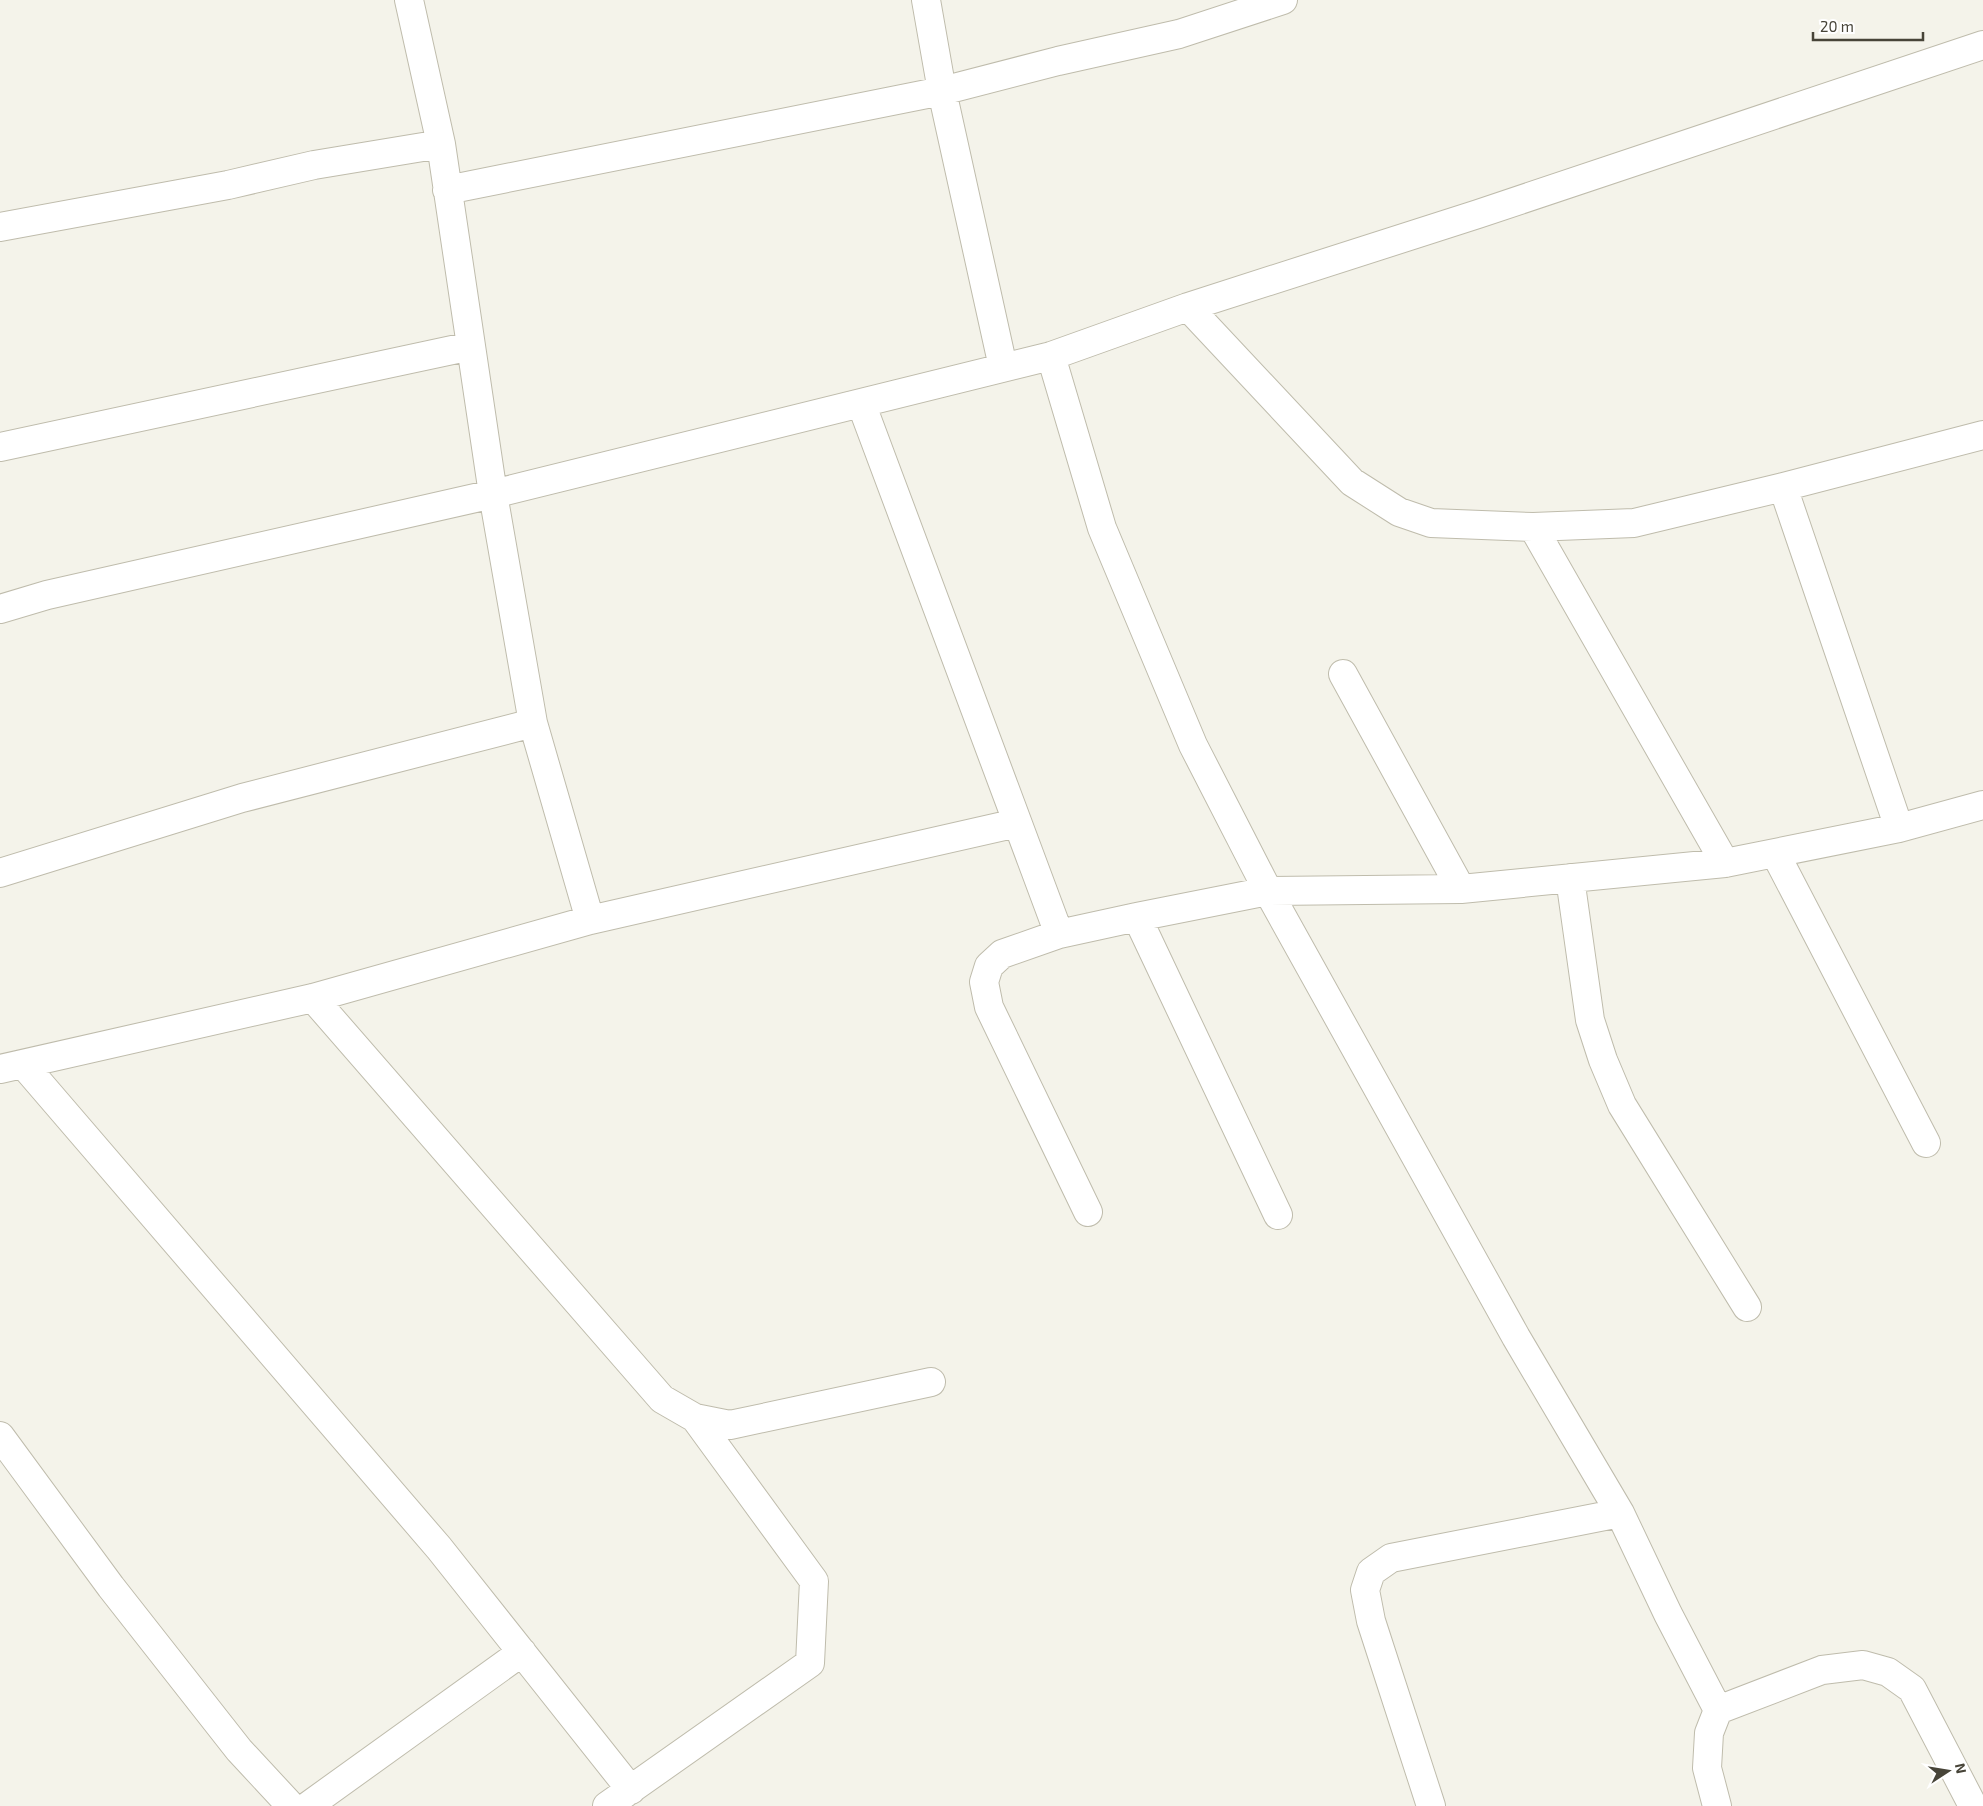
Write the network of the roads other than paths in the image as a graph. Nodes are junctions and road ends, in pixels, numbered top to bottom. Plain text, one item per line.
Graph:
1 (409, 0) edge
2 (926, 0) edge
3 (1283, 0) edge
4 (1983, 44) edge
5 (942, 91) junction
6 (441, 144) junction
7 (447, 190) junction
8 (0, 227) edge
9 (1188, 307) junction
10 (470, 346) junction
11 (1051, 356) junction
12 (1003, 367) junction
13 (861, 403) junction
14 (1983, 435) edge
15 (0, 447) edge
16 (1784, 487) junction
17 (493, 494) junction
18 (1532, 527) junction
19 (0, 609) edge
20 (1343, 674) dead end
21 (533, 723) junction
22 (1983, 805) edge
23 (1017, 823) junction
24 (1899, 828) junction
25 (1775, 853) junction
26 (1725, 863) junction
27 (0, 873) edge
28 (1570, 878) junction
29 (1461, 889) junction
30 (1268, 891) junction
31 (1138, 917) junction
32 (590, 920) junction
33 (1059, 934) junction
34 (312, 998) junction
35 (12, 1067) edge
36 (1926, 1143) dead end
37 (1088, 1212) dead end
38 (1278, 1215) dead end
39 (1747, 1307) dead end
40 (931, 1382) dead end
41 (695, 1418) junction
42 (0, 1436) edge
43 (1620, 1513) junction
44 (522, 1652) junction
45 (1718, 1710) junction
46 (631, 1790) junction
47 (292, 1806) edge
48 (308, 1806) edge
49 (606, 1806) edge
50 (1430, 1806) edge
51 (1717, 1806) edge
52 (1973, 1806) edge

1 - 6 street
2 - 5 street
3 - 5 street
4 - 9 street
5 - 7 street
5 - 12 street
6 - 7 street
6 - 8 street
7 - 10 street
9 - 11 street
9 - 18 street
10 - 15 street
10 - 17 street
11 - 12 street
11 - 30 street
12 - 13 street
13 - 17 street
13 - 23 street
14 - 16 street
16 - 18 street
16 - 24 street
17 - 19 street
17 - 21 street
18 - 26 street
20 - 29 street
21 - 27 street
21 - 32 street
22 - 24 street
23 - 32 street
23 - 33 street
24 - 25 street
25 - 26 street
25 - 36 street
26 - 28 street
28 - 29 street
28 - 39 street
29 - 30 street
30 - 31 street
30 - 43 street
31 - 33 street
31 - 38 street
32 - 34 street
33 - 37 street
34 - 35 street
34 - 41 street
35 - 44 street
40 - 41 street
41 - 46 street
42 - 47 street
43 - 45 street
43 - 50 street
44 - 46 street
44 - 48 street
45 - 51 street
45 - 52 street
46 - 49 street

